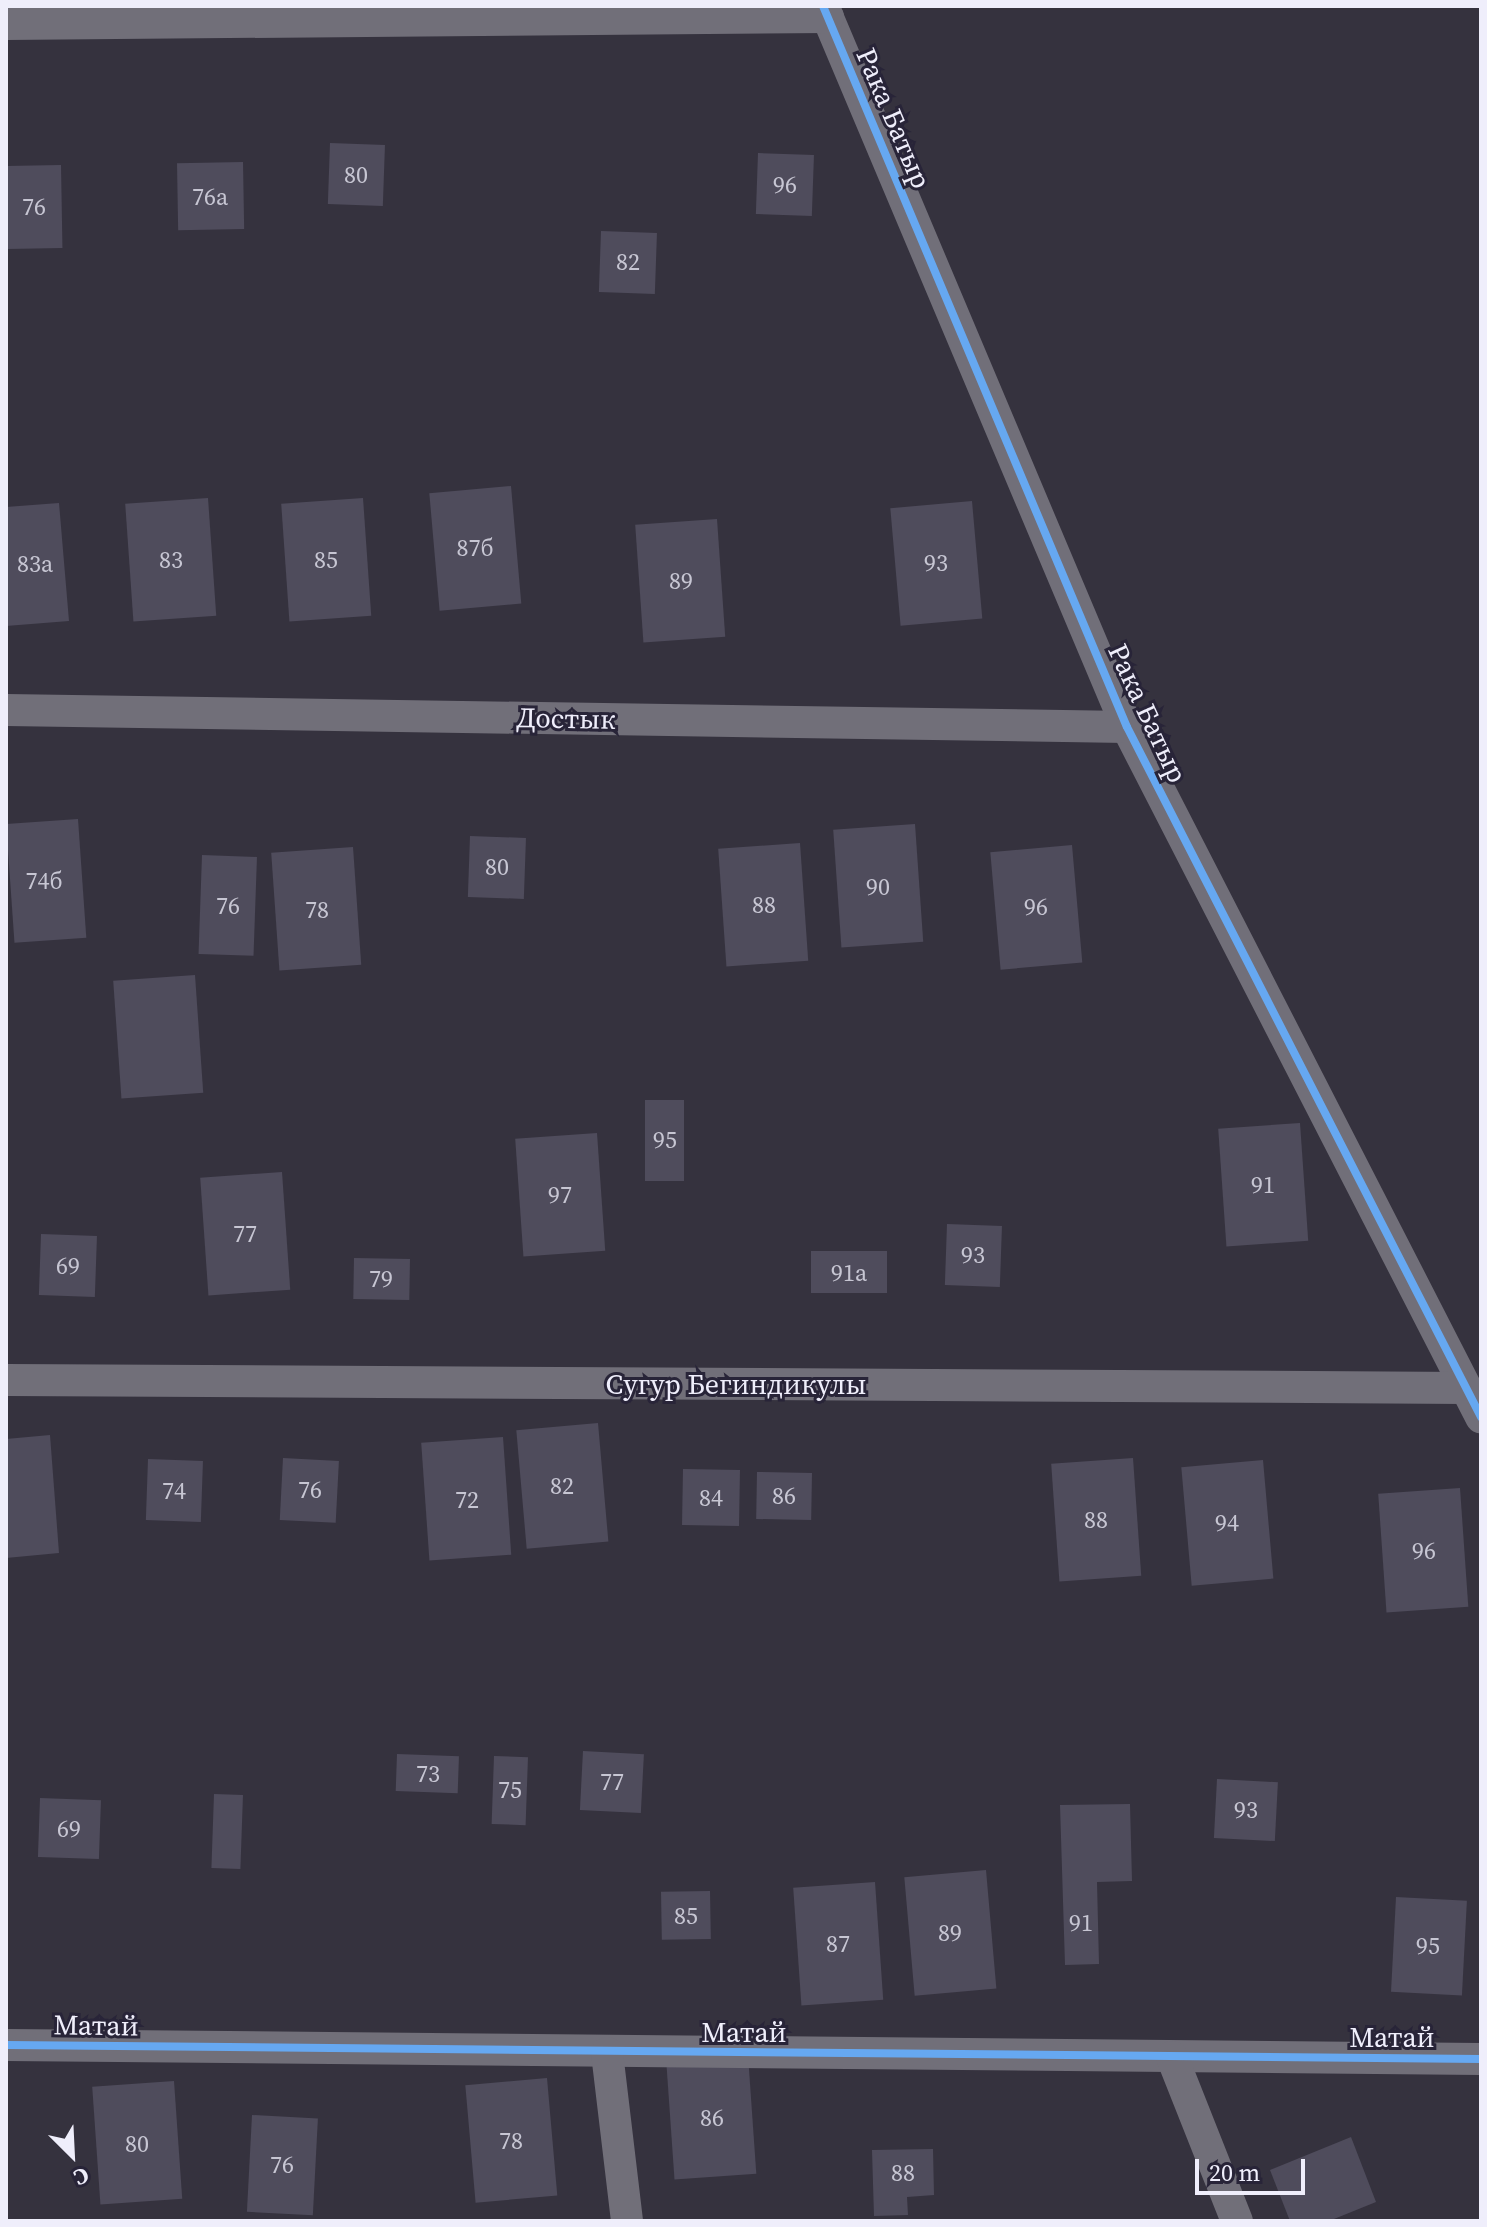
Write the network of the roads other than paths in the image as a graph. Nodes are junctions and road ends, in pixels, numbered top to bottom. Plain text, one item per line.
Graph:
1 (825, 12) edge
2 (6, 24) edge
3 (6, 710) edge
4 (1127, 727) junction
5 (6, 1380) edge
6 (1466, 1388) junction
7 (1481, 1417) edge
8 (6, 2045) edge
9 (607, 2053) junction
10 (1172, 2057) junction
11 (1481, 2059) edge
12 (627, 2221) edge
13 (1237, 2221) edge

1 - 2 street
1 - 4 street, Рака Батыр
3 - 4 street, Достык
4 - 6 street, Рака Батыр
5 - 6 street, Сугур Бегиндикулы
6 - 7 street, Рака Батыр
8 - 9 street, Матай
9 - 10 street, Матай
9 - 12 street
10 - 11 street, Матай
10 - 13 street

